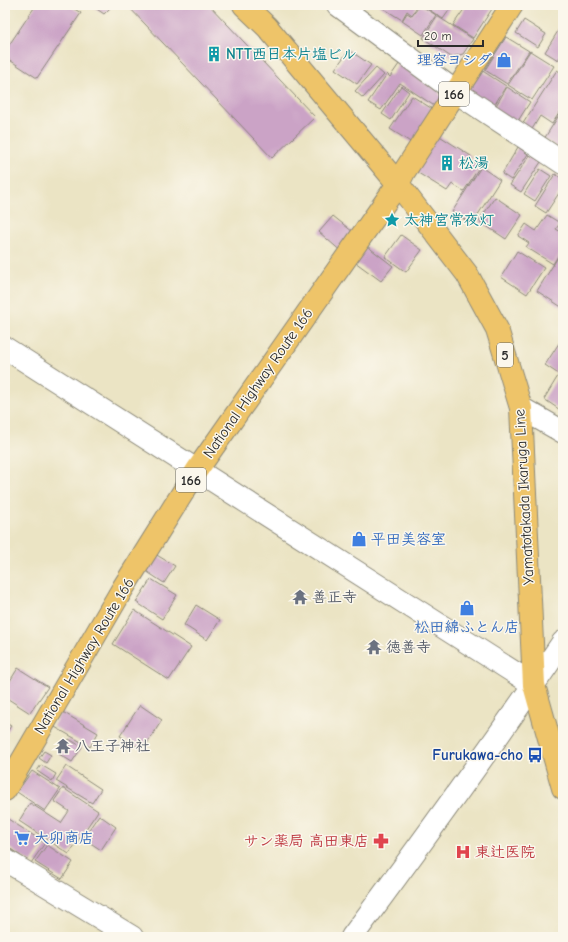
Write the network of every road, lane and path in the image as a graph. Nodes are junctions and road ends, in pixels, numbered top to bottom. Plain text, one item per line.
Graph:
1 (244, 5) edge
2 (338, 5) edge
3 (512, 5) edge
4 (456, 92) junction
5 (563, 163) edge
6 (398, 184) junction
7 (5, 348) edge
8 (521, 408) junction
9 (563, 432) edge
10 (197, 470) junction
11 (563, 642) edge
12 (534, 685) junction
13 (563, 788) edge
14 (5, 790) edge
15 (5, 860) edge
16 (132, 937) edge
17 (352, 937) edge

1 - 6 main road, Yamatotakada Ikaruga Line / 5
2 - 4 street
3 - 4 main road, National Highway Route 166 / 166
4 - 5 street
4 - 6 main road, National Highway Route 166 / 166
6 - 8 main road, Yamatotakada Ikaruga Line / 5
6 - 10 main road, National Highway Route 166 / 166
7 - 10 street
8 - 9 street
8 - 12 main road, Yamatotakada Ikaruga Line / 5
10 - 12 street
10 - 14 main road, National Highway Route 166 / 166
11 - 12 street
12 - 13 main road, Yamatotakada Ikaruga Line / 5
12 - 17 street
15 - 16 street

